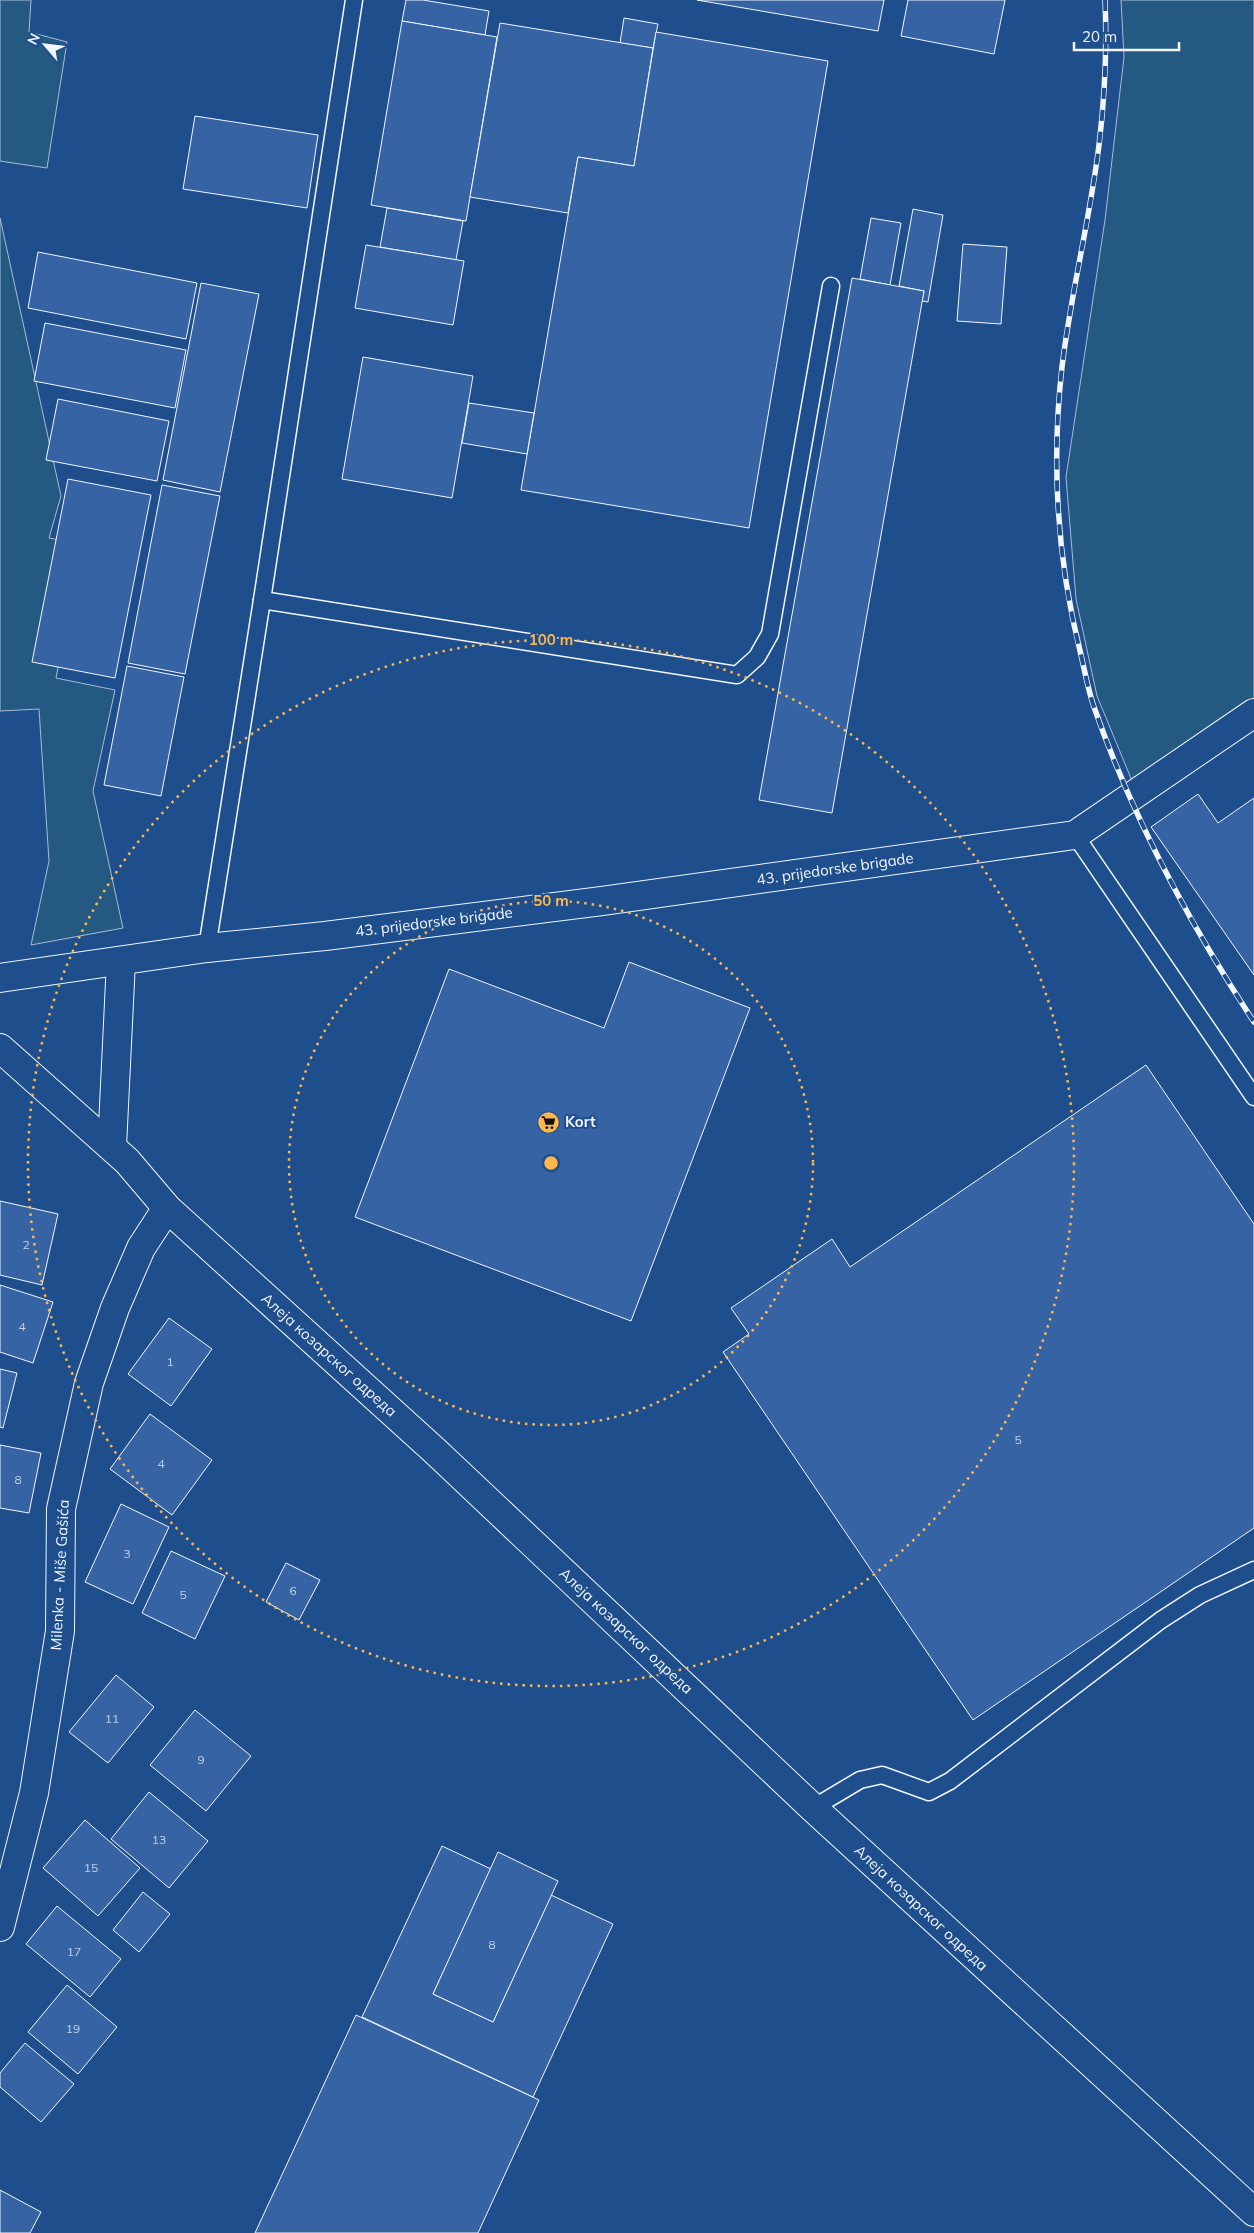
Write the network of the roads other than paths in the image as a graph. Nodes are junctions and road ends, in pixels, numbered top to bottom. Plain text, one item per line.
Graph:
1 (354, 0) edge
2 (831, 286) dead end
3 (262, 600) junction
4 (1254, 713) edge
5 (1075, 835) junction
6 (207, 948) junction
7 (121, 961) junction
8 (0, 978) edge
9 (0, 1048) edge
10 (1254, 1097) edge
11 (112, 1148) junction
12 (167, 1208) junction
13 (1254, 1570) edge
14 (813, 1808) junction
15 (0, 1926) edge
16 (1254, 2212) edge

1 - 3 lane
2 - 3 lane
3 - 6 lane
4 - 5 street
5 - 6 street, 43. prijedorske brigade
5 - 10 lane
6 - 7 street, 43. prijedorske brigade
7 - 8 street, 43. prijedorske brigade
7 - 11 street
9 - 11 street, Алеја козарског одреда
11 - 12 street, Алеја козарског одреда
12 - 14 street, Алеја козарског одреда
12 - 15 street, Milenka - Miše Gašića
13 - 14 lane
14 - 16 street, Алеја козарског одреда

